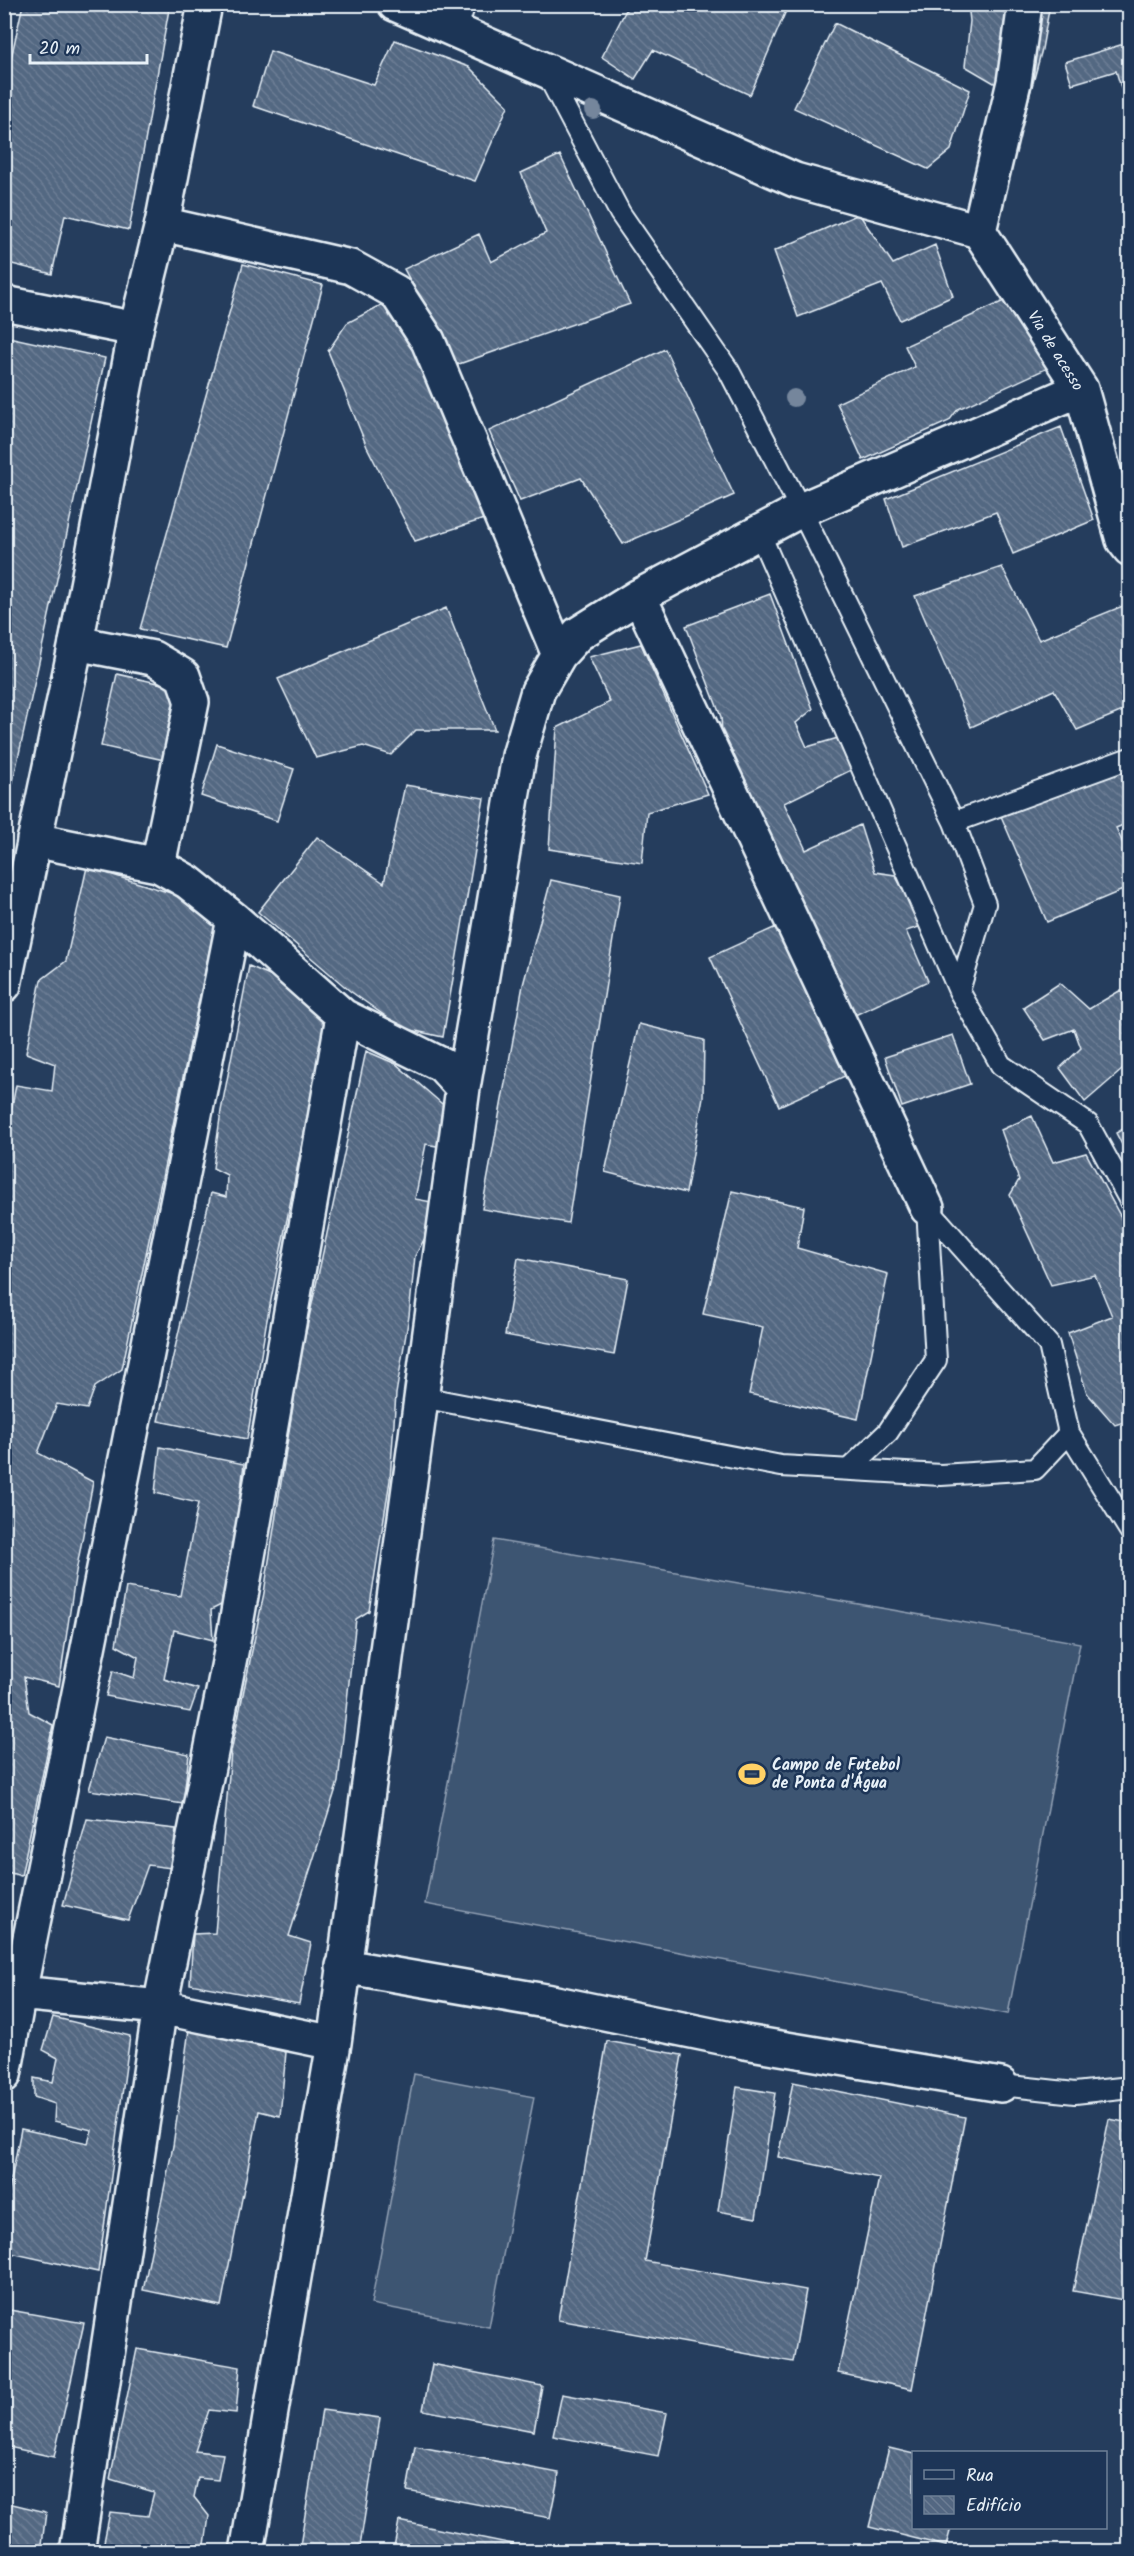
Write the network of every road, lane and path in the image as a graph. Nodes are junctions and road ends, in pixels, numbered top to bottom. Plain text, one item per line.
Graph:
1 (205, 4) edge
2 (395, 4) edge
3 (1025, 4) edge
4 (461, 17) edge
5 (545, 70) junction
6 (162, 224) junction
7 (979, 231) junction
8 (4, 303) edge
9 (136, 329) junction
10 (1081, 389) junction
11 (801, 510) junction
12 (759, 532) junction
13 (1130, 549) edge
14 (639, 596) junction
15 (76, 643) junction
16 (559, 655) junction
17 (1130, 758) edge
18 (954, 822) junction
19 (34, 840) junction
20 (158, 865) junction
21 (11, 918) edge
22 (234, 919) junction
23 (4, 985) edge
24 (959, 992) junction
25 (343, 1016) junction
26 (463, 1088) junction
27 (1130, 1201) edge
28 (927, 1209) junction
29 (421, 1397) junction
30 (1069, 1433) junction
31 (849, 1470) junction
32 (1130, 1531) edge
33 (343, 1966) junction
34 (12, 1992) edge
35 (160, 2007) junction
36 (334, 2043) junction
37 (4, 2075) edge
38 (1001, 2085) joint
39 (1130, 2087) edge
40 (77, 2552) edge
41 (247, 2552) edge

1 - 6 street
2 - 4 street
3 - 7 street
4 - 5 street
5 - 7 street
5 - 11 lane
6 - 9 street
6 - 16 street
7 - 10 street, Via de acesso
8 - 9 street
9 - 15 street
10 - 11 street
10 - 13 street, Via de acesso
11 - 12 street
11 - 18 lane
12 - 14 street
12 - 24 lane
14 - 16 street
14 - 28 street
15 - 19 street
15 - 20 street
16 - 26 street
17 - 18 lane
18 - 24 lane
19 - 20 street
19 - 21 street
20 - 22 street
21 - 23 street
22 - 25 street
22 - 34 street
24 - 27 lane
25 - 26 street
25 - 35 street
26 - 29 street
28 - 30 lane
28 - 31 lane
29 - 31 lane
29 - 33 street
30 - 31 lane
30 - 32 lane
33 - 36 street
33 - 38 street
34 - 35 street
34 - 37 street
35 - 36 street
35 - 40 street
36 - 41 street
38 - 39 lane

